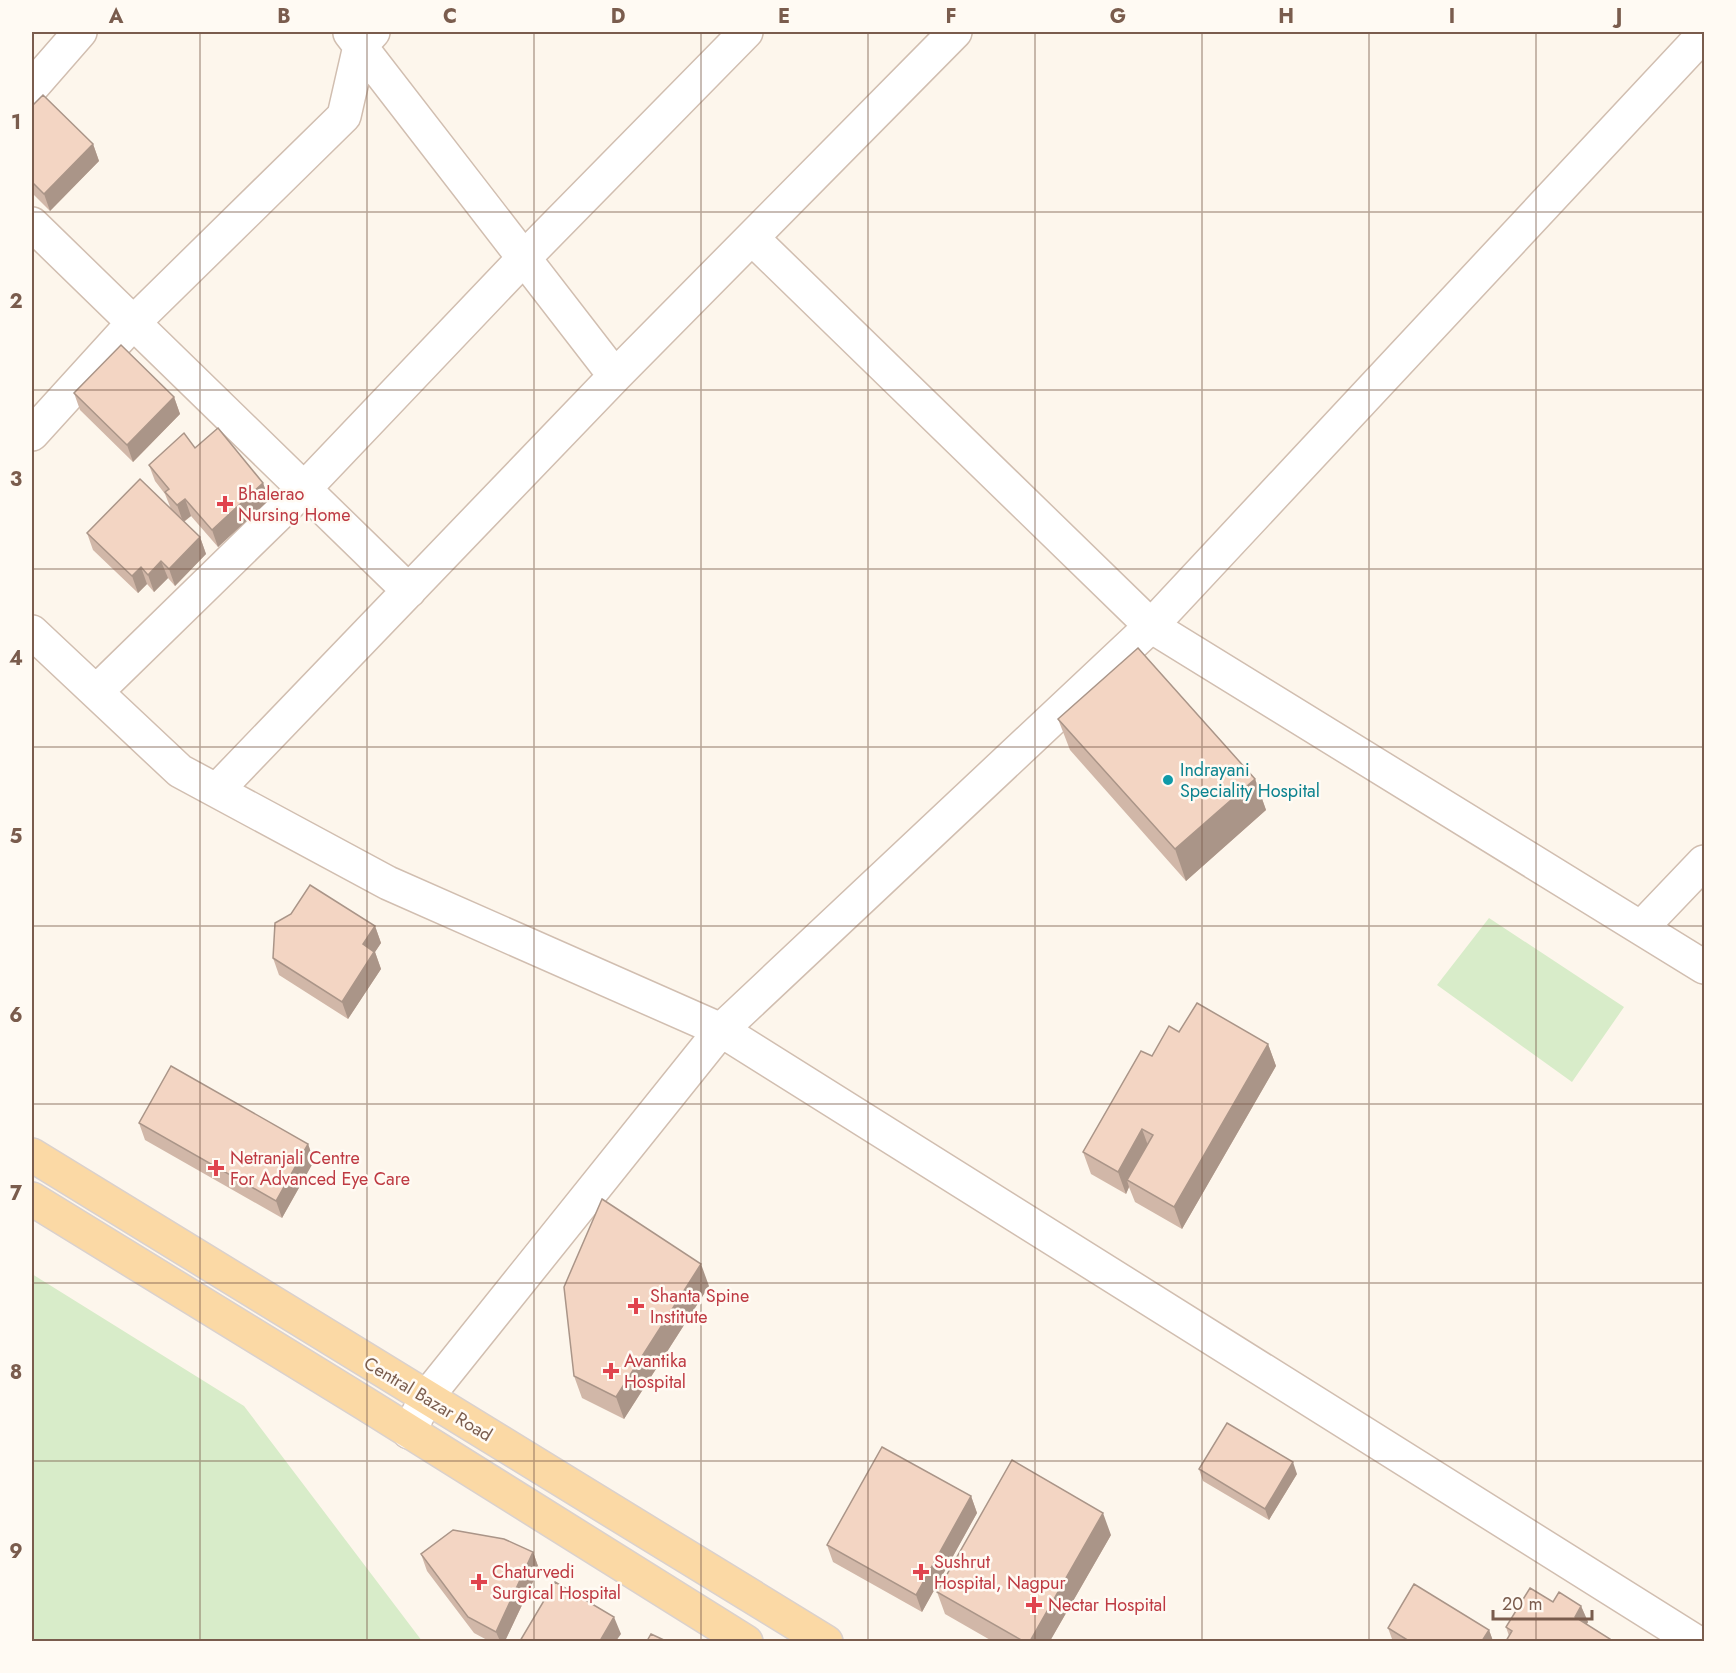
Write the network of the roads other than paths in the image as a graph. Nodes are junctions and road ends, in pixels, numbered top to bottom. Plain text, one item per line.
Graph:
1 (80, 32) edge
2 (746, 32) edge
3 (955, 32) edge
4 (1704, 34) edge
5 (360, 36) edge
6 (32, 87) edge
7 (32, 224) edge
8 (752, 238) junction
9 (524, 258) junction
10 (133, 322) junction
11 (615, 376) junction
12 (32, 434) edge
13 (304, 489) junction
14 (409, 591) junction
15 (1151, 626) junction
16 (32, 632) edge
17 (96, 692) junction
18 (217, 790) junction
19 (1704, 862) edge
20 (1641, 928) junction
21 (1704, 967) edge
22 (721, 1030) junction
23 (32, 1155) edge
24 (32, 1200) edge
25 (426, 1398) junction
26 (408, 1432) junction
27 (1704, 1633) edge
28 (746, 1641) edge
29 (826, 1641) edge
30 (1696, 1641) edge

1 - 6 street
2 - 9 street
3 - 8 street
4 - 15 street
5 - 9 street
5 - 10 street
7 - 10 street
8 - 11 street
8 - 15 street
9 - 11 street
9 - 13 street
10 - 12 street
10 - 13 street
11 - 14 street
13 - 14 street
13 - 17 street
14 - 18 street
15 - 20 street
15 - 22 street
16 - 17 street
17 - 18 street
18 - 22 street
19 - 20 street
20 - 21 street
22 - 25 street
22 - 30 street
23 - 25 main road, Central Bazar Road
24 - 26 main road, Central Bazar Road
25 - 26 street
25 - 29 main road, Central Bazar Road
26 - 28 main road, Central Bazar Road
27 - 30 street

